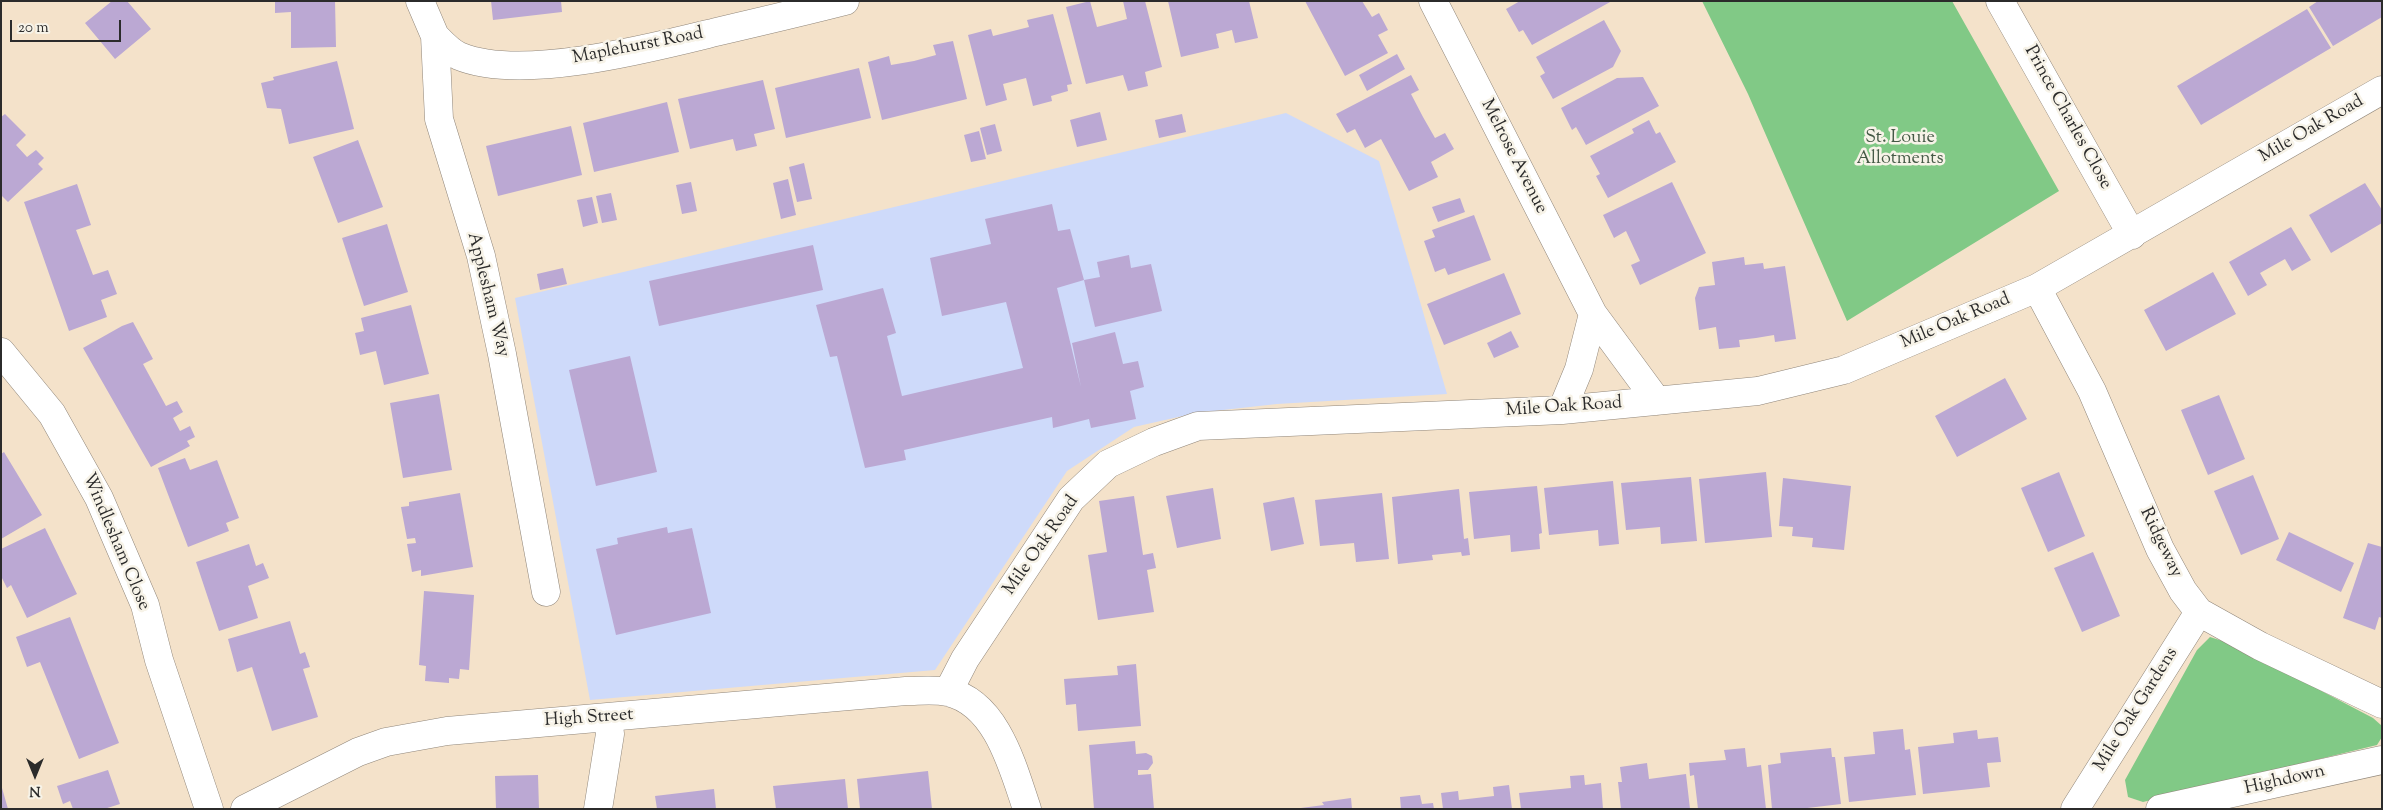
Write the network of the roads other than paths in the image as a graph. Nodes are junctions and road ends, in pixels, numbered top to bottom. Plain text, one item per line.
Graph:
1 (420, 1) edge
2 (845, 1) edge
3 (1433, 1) edge
4 (2000, 1) edge
5 (435, 36) junction
6 (2379, 96) edge
7 (2132, 234) junction
8 (2037, 288) junction
9 (1593, 314) junction
10 (1, 352) edge
11 (1657, 401) junction
12 (1562, 410) junction
13 (546, 592) dead end
14 (2199, 612) junction
15 (948, 692) junction
16 (2382, 704) edge
17 (608, 718) junction
18 (2382, 760) edge
19 (209, 809) edge
20 (245, 809) edge
21 (598, 809) edge
22 (1027, 809) edge
23 (2075, 809) edge
24 (2160, 809) edge

1 - 5 street, Applesham Way
2 - 5 street, Maplehurst Road
3 - 9 street, Melrose Avenue
4 - 7 street, Prince Charles Close
5 - 13 street, Applesham Way
6 - 7 street, Mile Oak Road
7 - 8 street, Mile Oak Road
8 - 11 street, Mile Oak Road
8 - 14 street, Ridgeway
9 - 11 street, Melrose Avenue
9 - 12 street
10 - 19 street, Windlesham Close
11 - 12 street, Mile Oak Road
12 - 15 street, Mile Oak Road
14 - 16 street, Ridgeway
14 - 23 street, Mile Oak Gardens
15 - 17 street, High Street
15 - 22 street
17 - 20 street, High Street
17 - 21 street
18 - 24 street, Highdown

